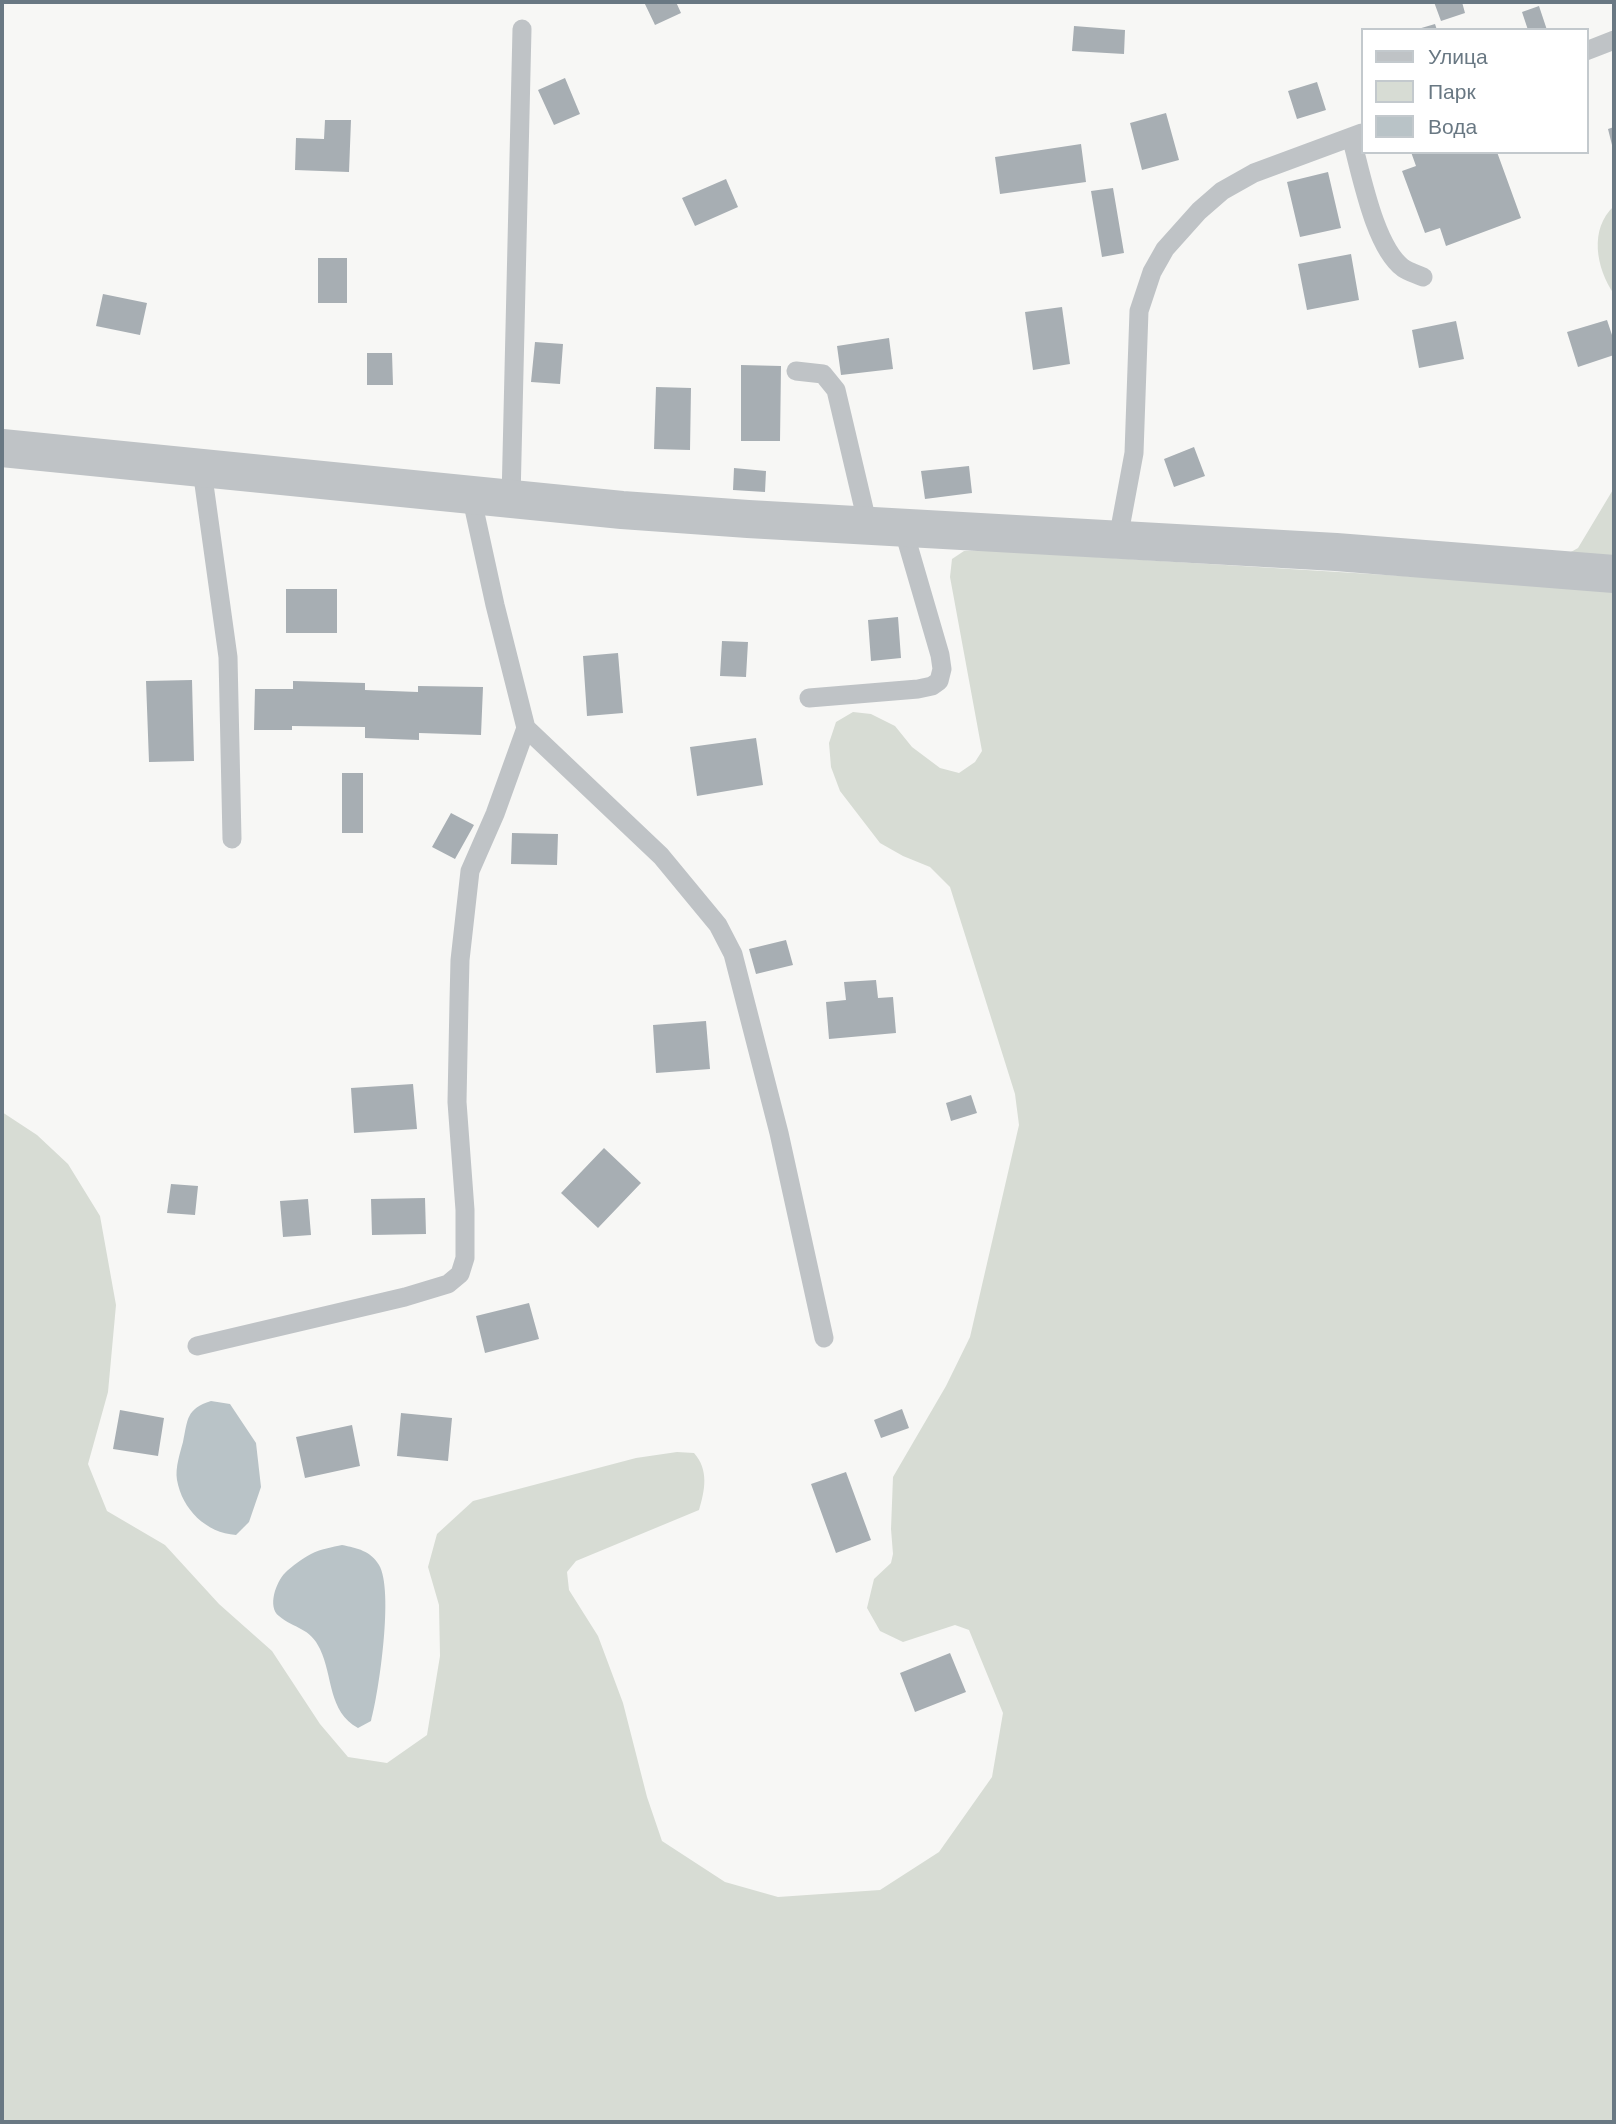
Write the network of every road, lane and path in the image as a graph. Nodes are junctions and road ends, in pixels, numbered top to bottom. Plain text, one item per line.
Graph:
1 (522, 29) dead end
2 (1614, 40) edge
3 (1588, 50) edge
4 (1357, 135) edge
5 (1361, 154) edge
6 (1423, 277) dead end
7 (796, 371) dead end
8 (2, 448) edge
9 (202, 470) junction
10 (471, 495) junction
11 (511, 499) junction
12 (885, 527) junction
13 (1118, 539) junction
14 (1614, 574) edge
15 (809, 698) dead end
16 (526, 728) junction
17 (232, 839) dead end
18 (824, 1338) dead end
19 (197, 1346) dead end

1 - 11 lane
2 - 3 lane
4 - 13 lane
5 - 6 lane
7 - 12 lane
8 - 9 street
9 - 10 street
9 - 17 lane
10 - 11 street
10 - 16 lane
11 - 12 street
12 - 13 street
12 - 15 lane
13 - 14 street
16 - 18 lane
16 - 19 lane

